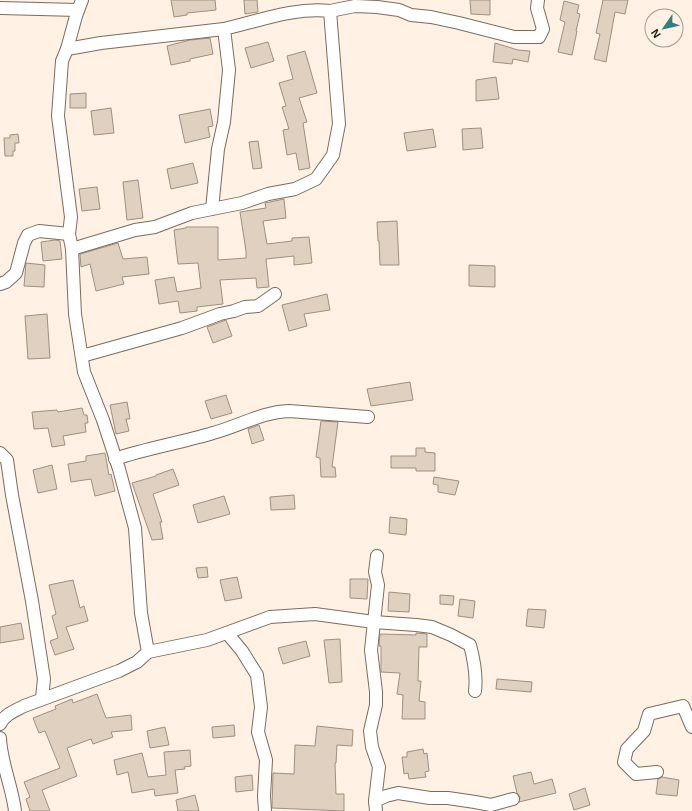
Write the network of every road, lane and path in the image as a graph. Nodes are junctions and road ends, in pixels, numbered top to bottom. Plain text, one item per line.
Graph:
1 (538, 0) edge
2 (80, 5) edge
3 (0, 8) edge
4 (330, 11) junction
5 (224, 29) junction
6 (67, 49) junction
7 (212, 209) junction
8 (69, 234) junction
9 (72, 249) junction
10 (0, 284) edge
11 (275, 294) dead end
12 (82, 356) junction
13 (368, 417) dead end
14 (0, 453) edge
15 (115, 459) junction
16 (377, 556) dead end
17 (374, 622) junction
18 (227, 633) junction
19 (148, 652) junction
20 (475, 691) dead end
21 (42, 698) junction
22 (1, 720) edge
23 (692, 727) edge
24 (0, 738) edge
25 (657, 772) dead end
26 (514, 799) dead end
27 (375, 806) edge
28 (15, 811) edge
29 (264, 811) edge

1 - 4 street
2 - 3 street
2 - 6 street
4 - 5 street
4 - 7 street
5 - 6 street
5 - 7 street
6 - 8 street
7 - 9 street
8 - 9 street
8 - 10 street
9 - 12 street
11 - 12 street
12 - 15 street
13 - 15 street
14 - 21 street
15 - 19 street
16 - 17 street
17 - 18 street
17 - 20 street
17 - 27 street
18 - 19 street
18 - 29 street
19 - 21 street
21 - 22 street
23 - 25 street
24 - 28 street
26 - 27 street

